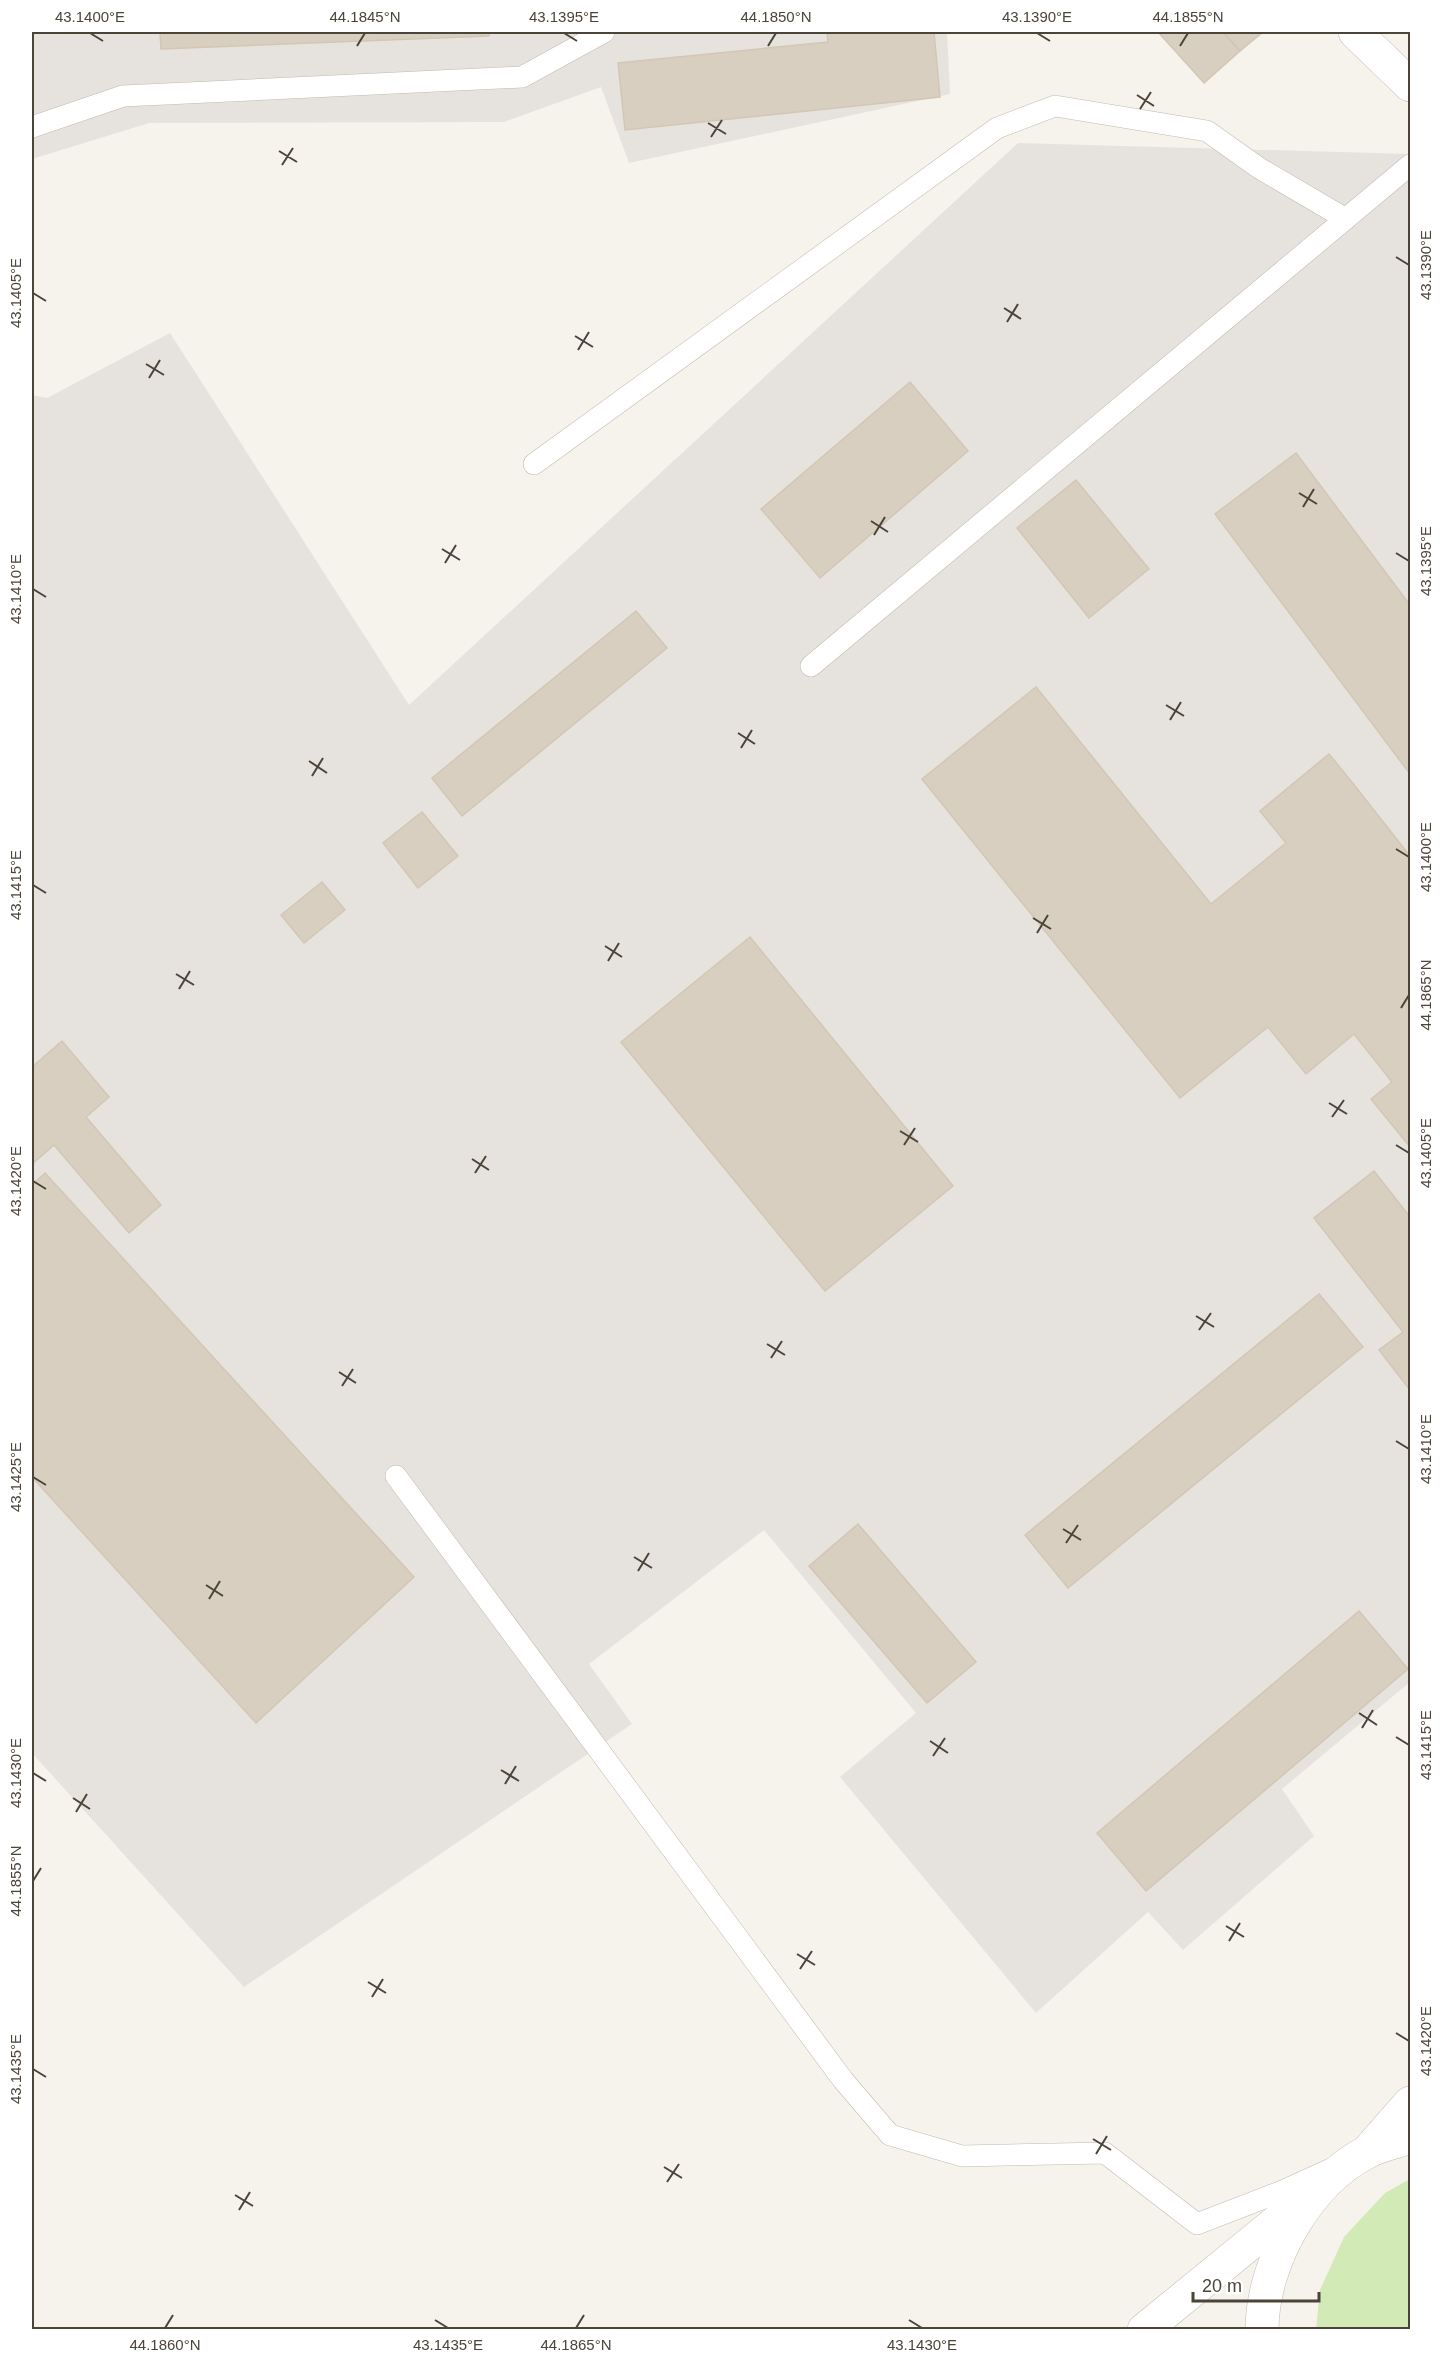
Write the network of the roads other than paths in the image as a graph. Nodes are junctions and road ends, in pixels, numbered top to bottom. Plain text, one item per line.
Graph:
1 (604, 32) edge
2 (1355, 32) edge
3 (1410, 85) edge
4 (32, 127) edge
5 (1410, 165) edge
6 (1346, 219) junction
7 (534, 464) dead end
8 (811, 666) dead end
9 (396, 1476) dead end
10 (1410, 2103) edge
11 (1410, 2114) edge
12 (1410, 2138) edge
13 (1367, 2152) junction
14 (1335, 2174) junction
15 (1144, 2330) edge
16 (1262, 2330) edge

1 - 4 lane
2 - 3 street
5 - 6 lane
6 - 7 lane
6 - 8 lane
9 - 13 lane
10 - 13 street
11 - 13 street
12 - 13 street
13 - 14 street
14 - 15 street
14 - 16 street

